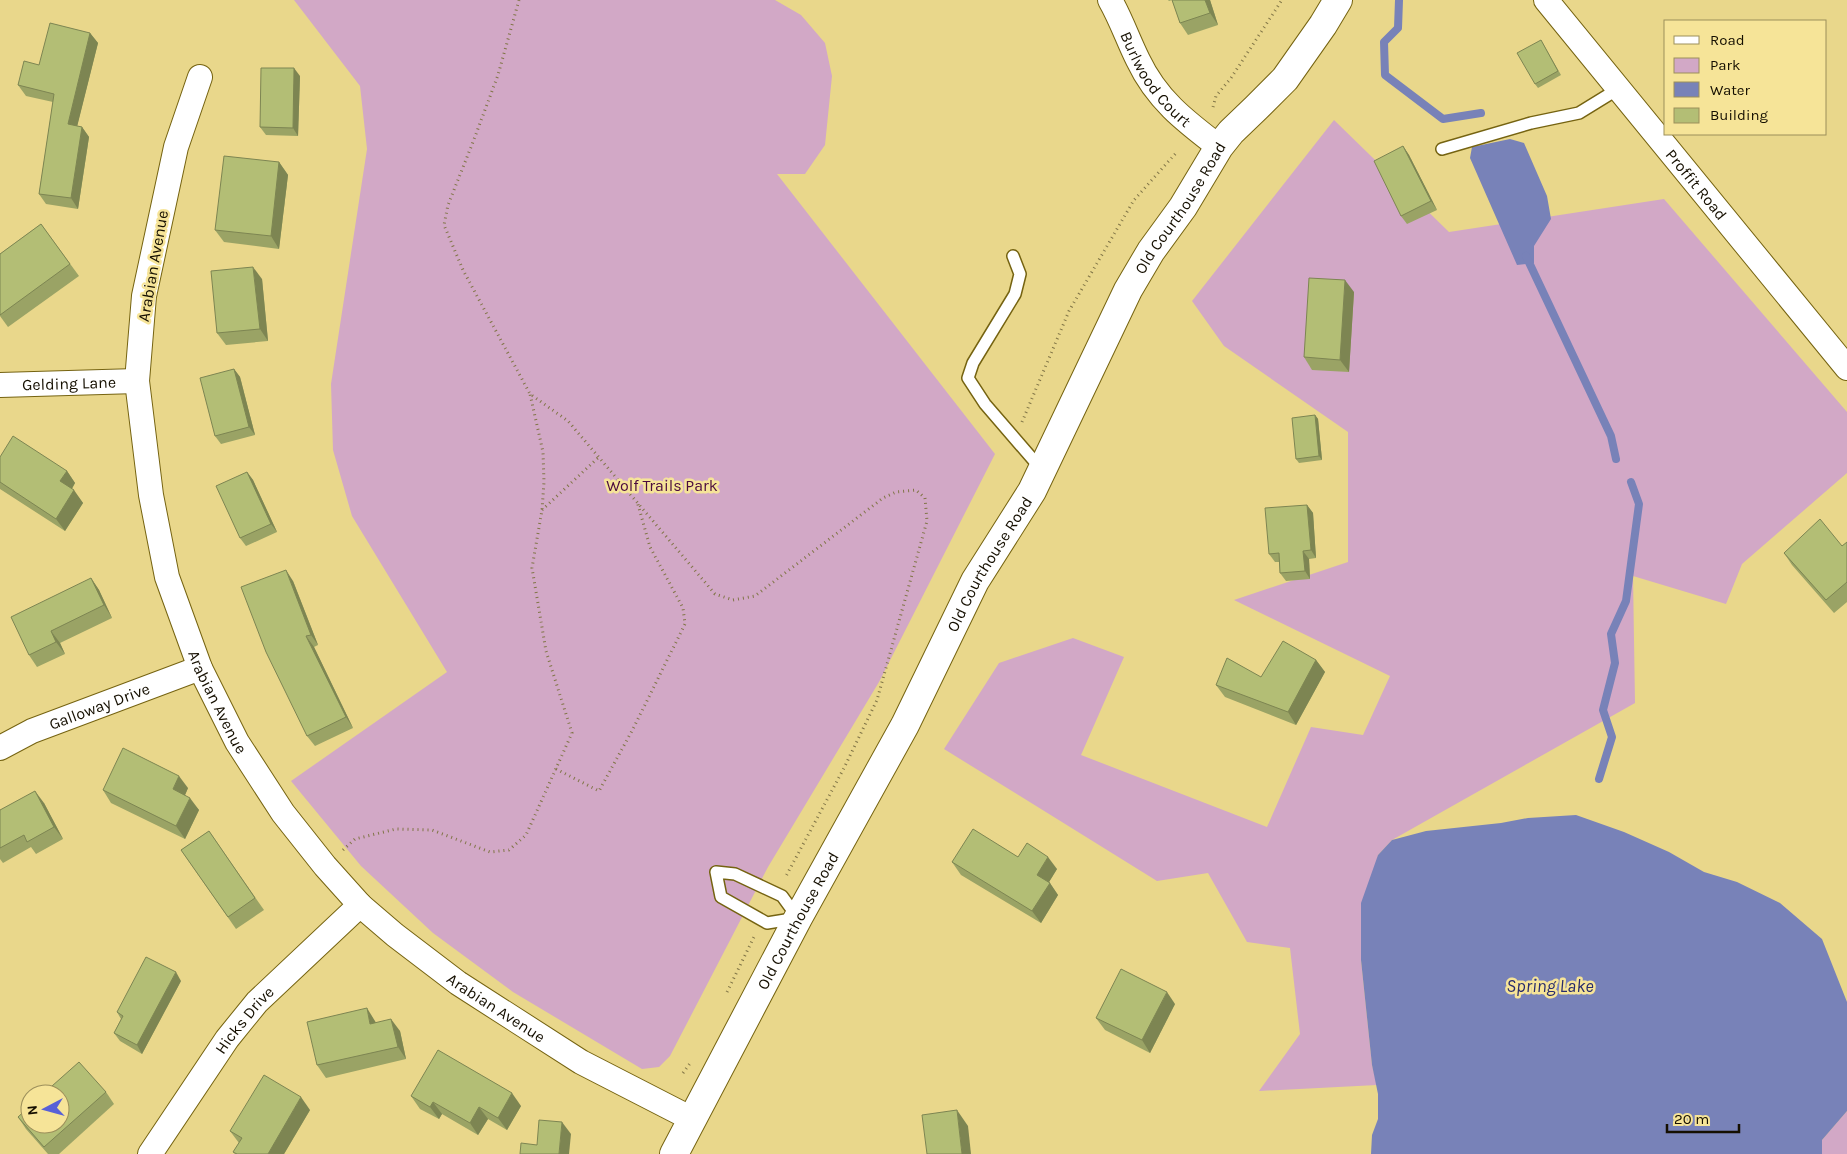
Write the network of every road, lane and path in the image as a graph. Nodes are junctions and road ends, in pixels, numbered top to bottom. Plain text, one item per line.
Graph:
1 (519, 0) edge
2 (1110, 0) edge
3 (1282, 0) edge
4 (1338, 0) edge
5 (1546, 0) edge
6 (200, 77) dead end
7 (1618, 89) junction
8 (1213, 106) dead end
9 (1219, 147) junction
10 (1442, 149) dead end
11 (1176, 154) dead end
12 (1014, 256) dead end
13 (1847, 368) edge
14 (138, 381) junction
15 (0, 385) edge
16 (530, 394) junction
17 (1015, 438) junction
18 (600, 456) junction
19 (1042, 470) junction
20 (637, 500) junction
21 (542, 510) junction
22 (200, 668) junction
23 (0, 748) edge
24 (556, 769) junction
25 (324, 866) junction
26 (777, 893) junction
27 (360, 905) junction
28 (798, 918) junction
29 (763, 921) junction
30 (723, 1001) dead end
31 (693, 1060) dead end
32 (683, 1073) dead end
33 (692, 1119) junction
34 (150, 1154) edge
35 (674, 1154) edge

1 - 16 path
2 - 9 street, Burlwood Court
3 - 8 path
4 - 9 street, Old Courthouse Road
5 - 7 street, Proffit Road
6 - 14 street, Arabian Avenue
7 - 10 lane
7 - 13 street, Proffit Road
9 - 19 street, Old Courthouse Road
11 - 17 path
12 - 17 lane
14 - 15 street, Gelding Lane
14 - 22 street, Arabian Avenue
16 - 18 path
16 - 21 path
17 - 19 lane
18 - 20 path
18 - 21 path
19 - 28 street, Old Courthouse Road
20 - 24 path
20 - 26 path
21 - 24 path
22 - 23 street, Galloway Drive
22 - 25 street, Arabian Avenue
24 - 25 path
25 - 27 street, Arabian Avenue
26 - 28 lane
26 - 29 lane
27 - 33 street, Arabian Avenue
27 - 34 street, Hicks Drive
28 - 29 lane
28 - 33 street, Old Courthouse Road
29 - 30 path
31 - 32 path
33 - 35 street, Old Courthouse Road

